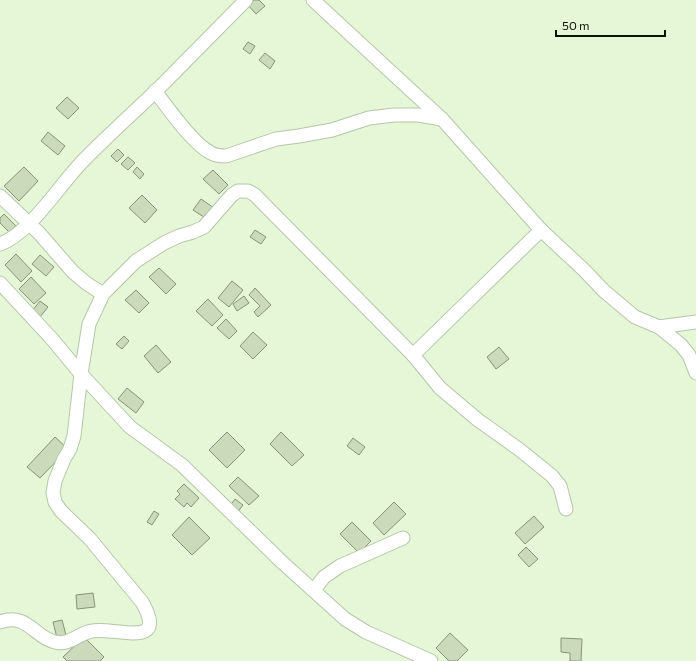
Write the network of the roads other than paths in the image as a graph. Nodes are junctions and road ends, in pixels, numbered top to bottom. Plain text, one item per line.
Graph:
1 (246, 0) edge
2 (313, 0) edge
3 (155, 91) junction
4 (442, 119) junction
5 (0, 196) edge
6 (29, 223) junction
7 (541, 230) junction
8 (0, 244) edge
9 (0, 283) edge
10 (103, 294) junction
11 (696, 322) edge
12 (659, 327) junction
13 (413, 355) junction
14 (696, 373) edge
15 (81, 374) junction
16 (566, 508) dead end
17 (403, 538) dead end
18 (314, 590) junction
19 (0, 622) edge
20 (431, 661) edge

1 - 3 street
2 - 4 street
3 - 4 street
3 - 6 street
4 - 7 street
5 - 6 street
6 - 8 street
6 - 10 street
7 - 12 street
7 - 13 street
9 - 15 street
10 - 13 street
10 - 15 street
11 - 12 street
12 - 14 street
13 - 16 street
15 - 18 street
15 - 19 street
17 - 18 street
18 - 20 street

